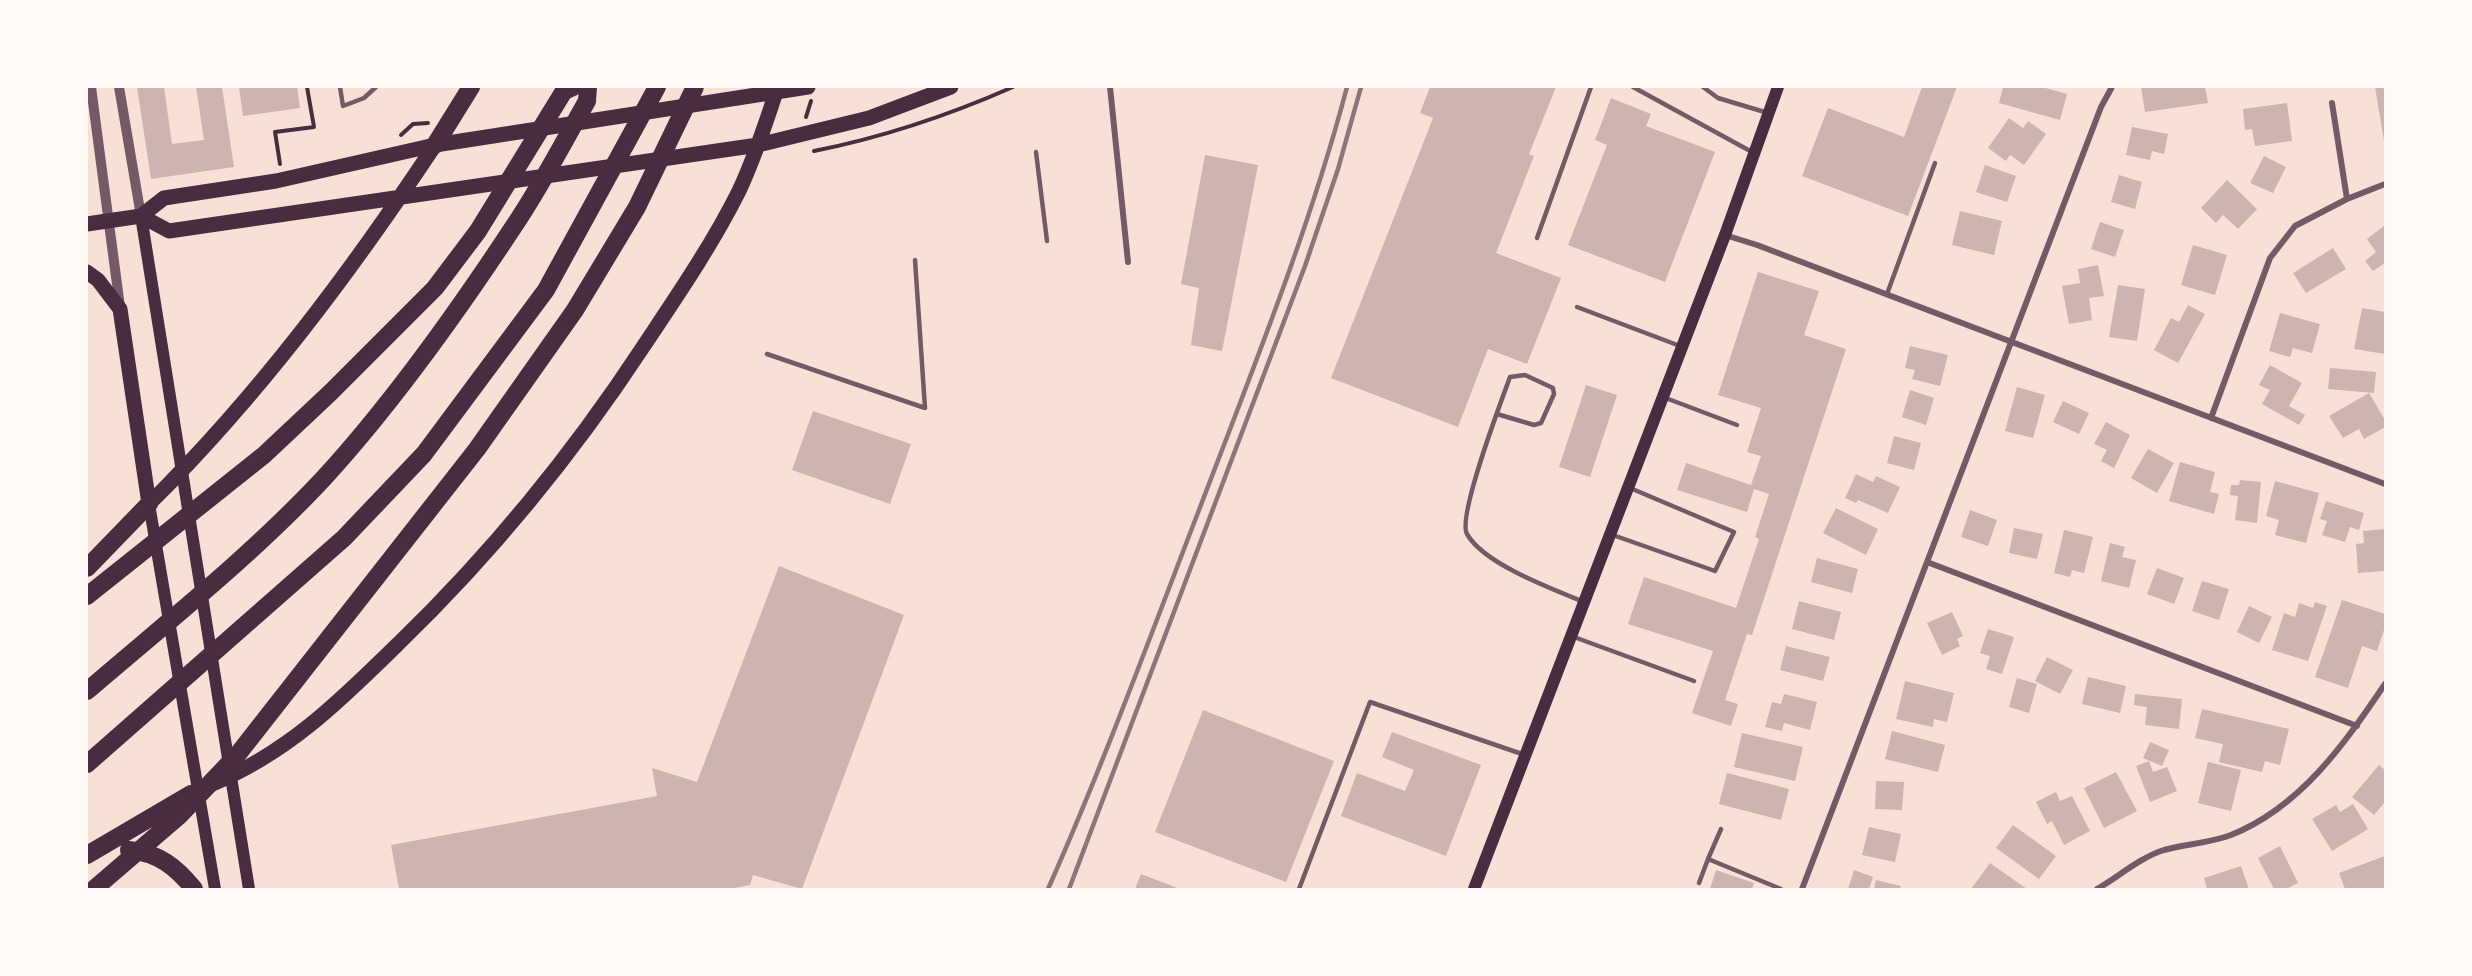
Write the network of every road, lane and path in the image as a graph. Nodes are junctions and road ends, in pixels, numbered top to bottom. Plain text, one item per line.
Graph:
1 (91, 87) edge
2 (119, 87) edge
3 (340, 87) edge
4 (376, 87) edge
5 (471, 87) edge
6 (573, 87) edge
7 (588, 87) edge
8 (657, 87) edge
9 (695, 87) edge
10 (808, 87) edge
11 (951, 87) edge
12 (1013, 87) edge
13 (1110, 87) edge
14 (1591, 87) edge
15 (1634, 87) edge
16 (1703, 87) edge
17 (1778, 87) edge
18 (2112, 87) edge
19 (777, 90) edge
20 (2332, 103) dead end
21 (1768, 113) junction
22 (435, 145) junction
23 (758, 145) junction
24 (808, 152) dead end
25 (1036, 152) dead end
26 (1754, 153) junction
27 (1935, 163) dead end
28 (2385, 184) edge
29 (400, 197) junction
30 (2347, 199) junction
31 (141, 216) junction
32 (108, 221) junction
33 (87, 224) edge
34 (1725, 235) junction
35 (1537, 238) dead end
36 (1047, 241) dead end
37 (915, 260) dead end
38 (1128, 262) dead end
39 (87, 272) edge
40 (1887, 294) junction
41 (1577, 307) dead end
42 (120, 309) junction
43 (2011, 342) junction
44 (1682, 347) junction
45 (767, 354) dead end
46 (1663, 398) junction
47 (1497, 414) junction
48 (2211, 418) junction
49 (1737, 425) dead end
50 (183, 471) junction
51 (2385, 484) edge
52 (1628, 487) junction
53 (149, 504) junction
54 (1610, 534) junction
55 (1927, 562) junction
56 (87, 568) edge
57 (87, 596) edge
58 (1584, 602) junction
59 (1571, 636) junction
60 (1694, 681) dead end
61 (2385, 684) edge
62 (87, 692) edge
63 (2357, 726) junction
64 (1525, 755) junction
65 (87, 764) edge
66 (231, 776) junction
67 (199, 789) junction
68 (1721, 829) dead end
69 (87, 857) edge
70 (1708, 859) junction
71 (1699, 883) dead end
72 (215, 887) edge
73 (94, 889) edge
74 (194, 889) edge
75 (249, 889) edge
76 (1299, 889) edge
77 (1474, 889) edge
78 (1781, 889) edge
79 (1802, 889) edge
80 (2097, 889) edge

1 - 32 street
2 - 31 street
3 - 4 lane
5 - 22 highway
6 - 57 highway
7 - 62 highway
8 - 65 highway
9 - 73 highway
10 - 19 main road
11 - 23 main road
12 - 24 path
13 - 38 street
14 - 35 lane
15 - 26 lane
16 - 21 lane
17 - 21 main road
18 - 43 street
19 - 22 main road
19 - 23 main road
20 - 30 street
21 - 26 main road
22 - 29 main road
22 - 31 main road
23 - 29 main road
23 - 66 main road
25 - 36 lane
26 - 34 main road
27 - 40 lane
28 - 30 street
29 - 31 main road
29 - 50 main road
30 - 48 street
31 - 32 main road
31 - 50 main road
32 - 33 main road
32 - 42 street
34 - 40 street
34 - 44 main road
37 - 45 lane
39 - 42 main road
40 - 43 street
41 - 44 lane
42 - 53 main road
43 - 48 street
43 - 55 street
44 - 46 main road
46 - 49 lane
46 - 52 main road
47 - 47 lane
47 - 58 lane
48 - 51 street
50 - 53 main road
50 - 66 main road
52 - 54 main road
52 - 54 lane
53 - 56 highway
53 - 67 main road
54 - 58 main road
55 - 63 street
55 - 79 street
58 - 59 main road
59 - 60 lane
59 - 64 main road
61 - 63 street
63 - 80 street
64 - 76 lane
64 - 77 main road
66 - 67 main road
66 - 75 main road
67 - 69 highway
67 - 72 main road
68 - 70 lane
69 - 74 highway
70 - 71 lane
70 - 78 lane

